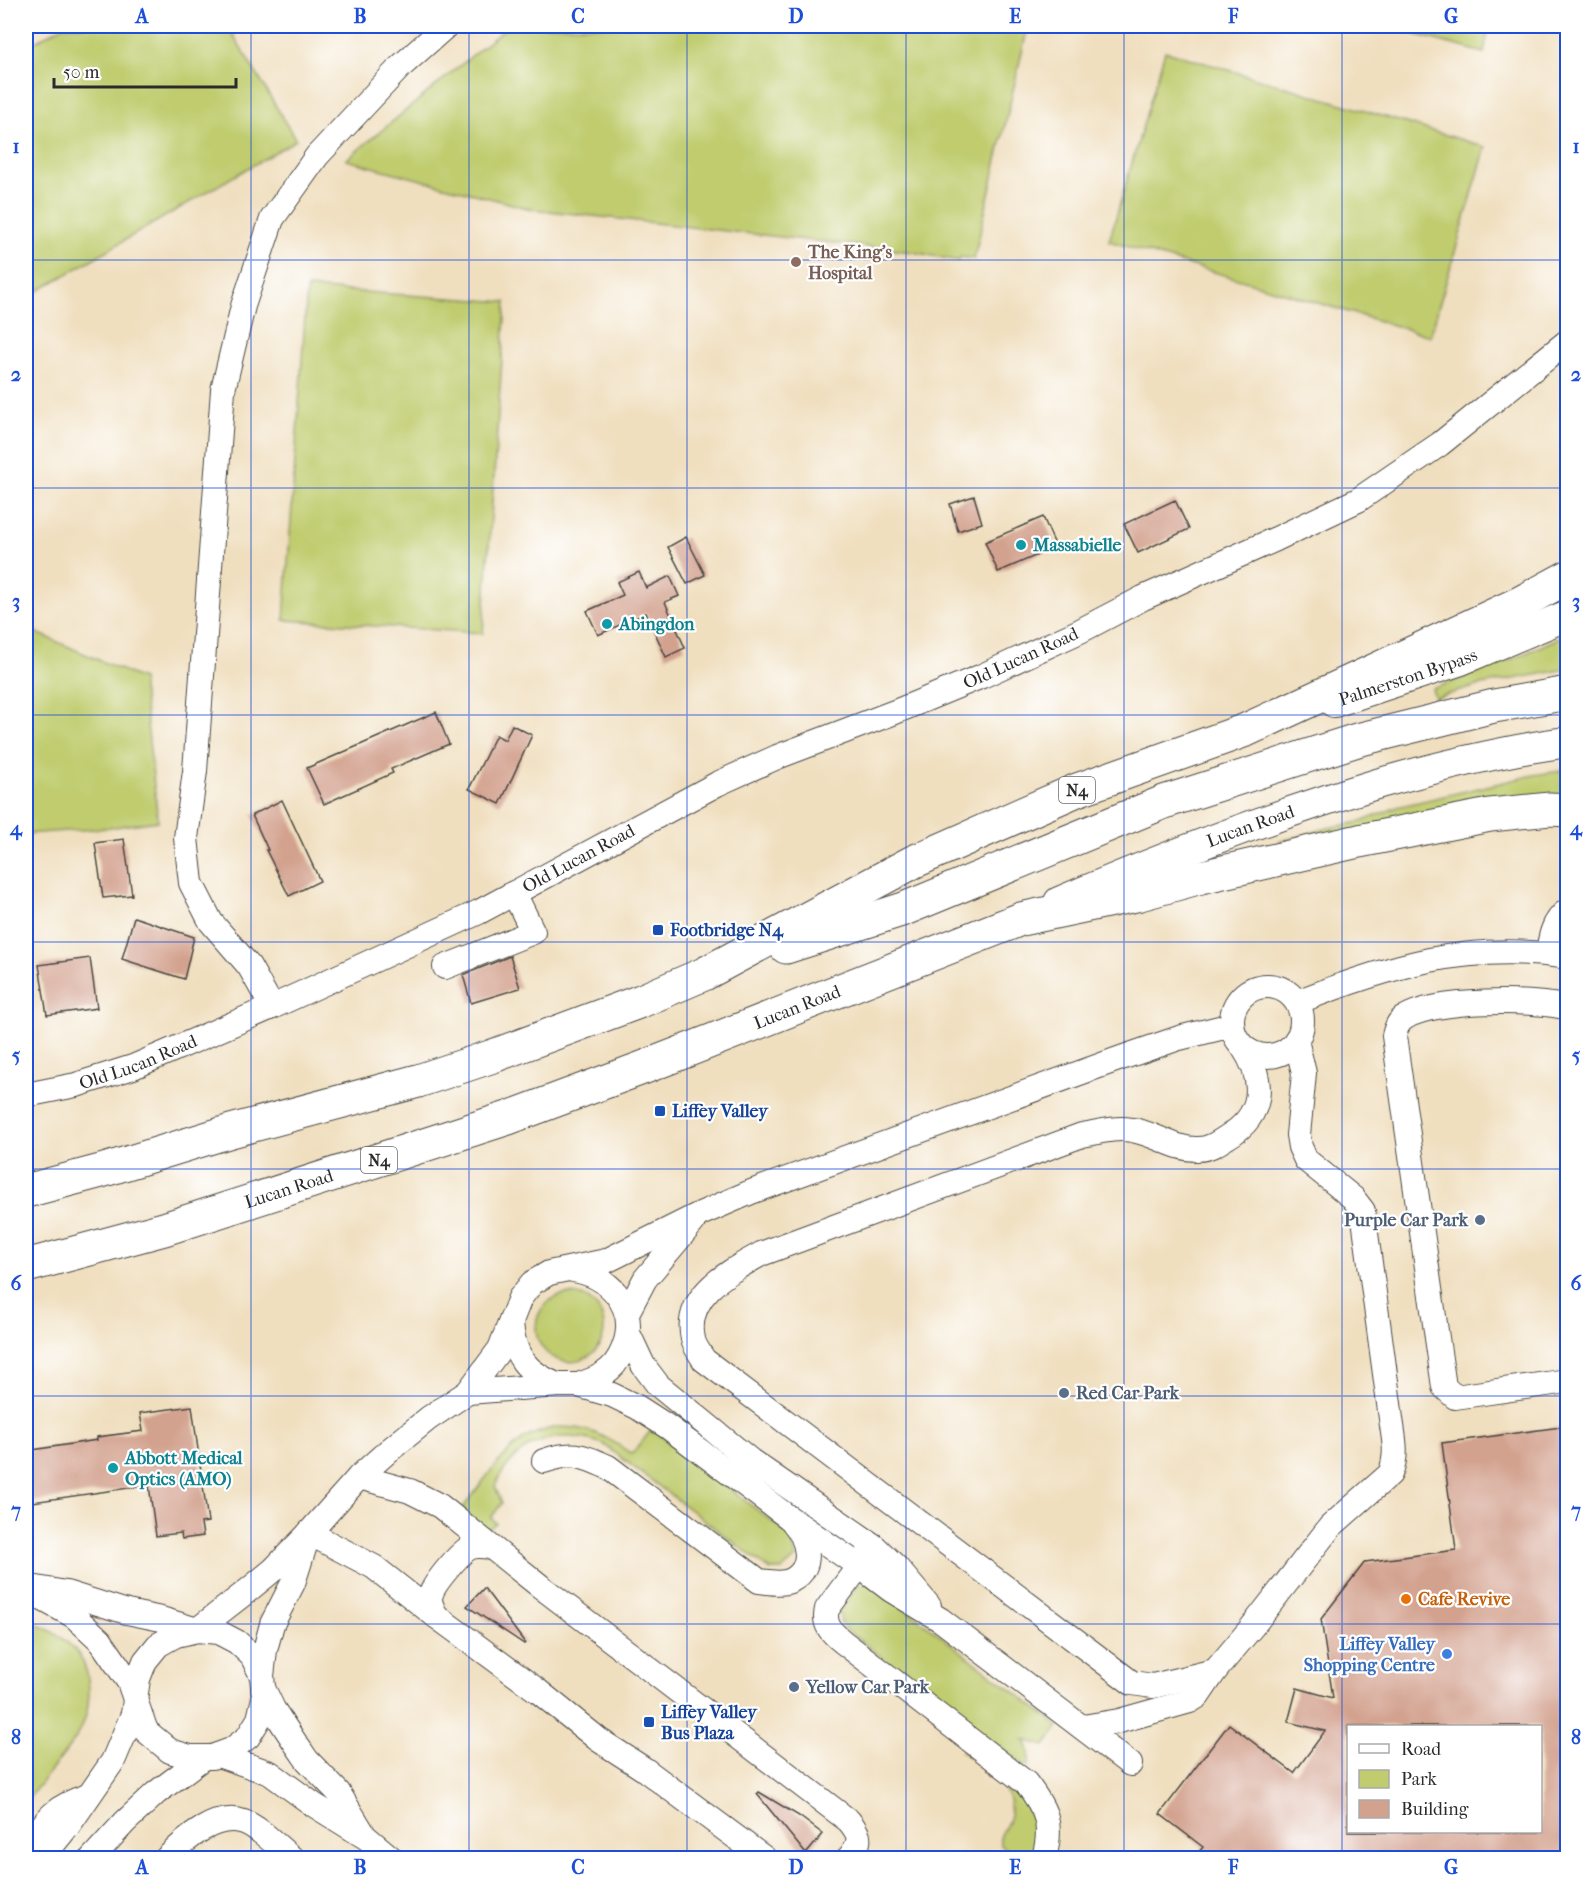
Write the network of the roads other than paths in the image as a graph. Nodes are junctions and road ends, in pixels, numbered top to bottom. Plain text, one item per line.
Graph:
1 (446, 26) edge
2 (1568, 341) edge
3 (1568, 577) edge
4 (1568, 615) edge
5 (1568, 693) edge
6 (1246, 730) junction
7 (1568, 742) edge
8 (1568, 810) edge
9 (514, 893) junction
10 (1568, 910) edge
11 (1021, 919) junction
12 (1558, 956) edge
13 (445, 967) dead end
14 (704, 974) junction
15 (1297, 1002) junction
16 (272, 1007) junction
17 (1568, 1008) edge
18 (1232, 1025) junction
19 (1296, 1040) junction
20 (1243, 1047) junction
21 (26, 1095) edge
22 (26, 1191) edge
23 (700, 1214) junction
24 (26, 1266) edge
25 (568, 1269) junction
26 (511, 1322) junction
27 (627, 1323) junction
28 (1568, 1381) edge
29 (568, 1385) junction
30 (468, 1392) junction
31 (544, 1461) dead end
32 (359, 1477) junction
33 (788, 1517) junction
34 (309, 1533) junction
35 (874, 1546) junction
36 (490, 1547) junction
37 (860, 1566) junction
38 (26, 1586) edge
39 (26, 1590) edge
40 (436, 1616) junction
41 (941, 1620) junction
42 (197, 1630) junction
43 (1215, 1671) junction
44 (262, 1682) junction
45 (136, 1702) junction
46 (1083, 1727) junction
47 (211, 1756) junction
48 (1130, 1764) dead end
49 (88, 1796) junction
50 (367, 1839) junction
51 (26, 1849) edge
52 (42, 1858) edge
53 (92, 1858) edge
54 (167, 1858) edge
55 (292, 1858) edge
56 (391, 1858) edge
57 (764, 1858) edge
58 (849, 1858) edge
59 (1044, 1858) edge

1 - 16 street
2 - 9 street, Old Lucan Road
3 - 6 highway
4 - 6 main road, Palmerston Bypass
5 - 14 highway
6 - 14 highway, N4
7 - 11 main road, Lucan Road
8 - 11 highway
9 - 13 street
9 - 16 street, Old Lucan Road
10 - 12 street
11 - 24 highway, Lucan Road / N4
12 - 15 street
14 - 22 highway, N4
15 - 18 street
15 - 19 street
16 - 21 street, Old Lucan Road
17 - 28 street
18 - 20 street
18 - 23 street
19 - 20 street
19 - 43 street
20 - 43 street
23 - 25 street
23 - 27 street
25 - 26 street
25 - 27 street
26 - 29 street
26 - 30 street
27 - 29 street
27 - 35 street
29 - 30 street
29 - 33 street
30 - 32 street
31 - 33 street
32 - 34 street
32 - 36 street
33 - 37 street
34 - 40 street
34 - 42 street
34 - 44 street
35 - 37 street
35 - 41 street
36 - 40 street
36 - 58 street
37 - 41 street
37 - 59 street
38 - 42 street
39 - 45 street
40 - 57 street
41 - 46 street
42 - 44 street
42 - 45 street
43 - 46 street
44 - 47 street
44 - 50 street
45 - 47 street
45 - 49 street
46 - 48 street
47 - 50 street
47 - 53 street
49 - 51 street
49 - 52 street
50 - 56 street
54 - 55 street

